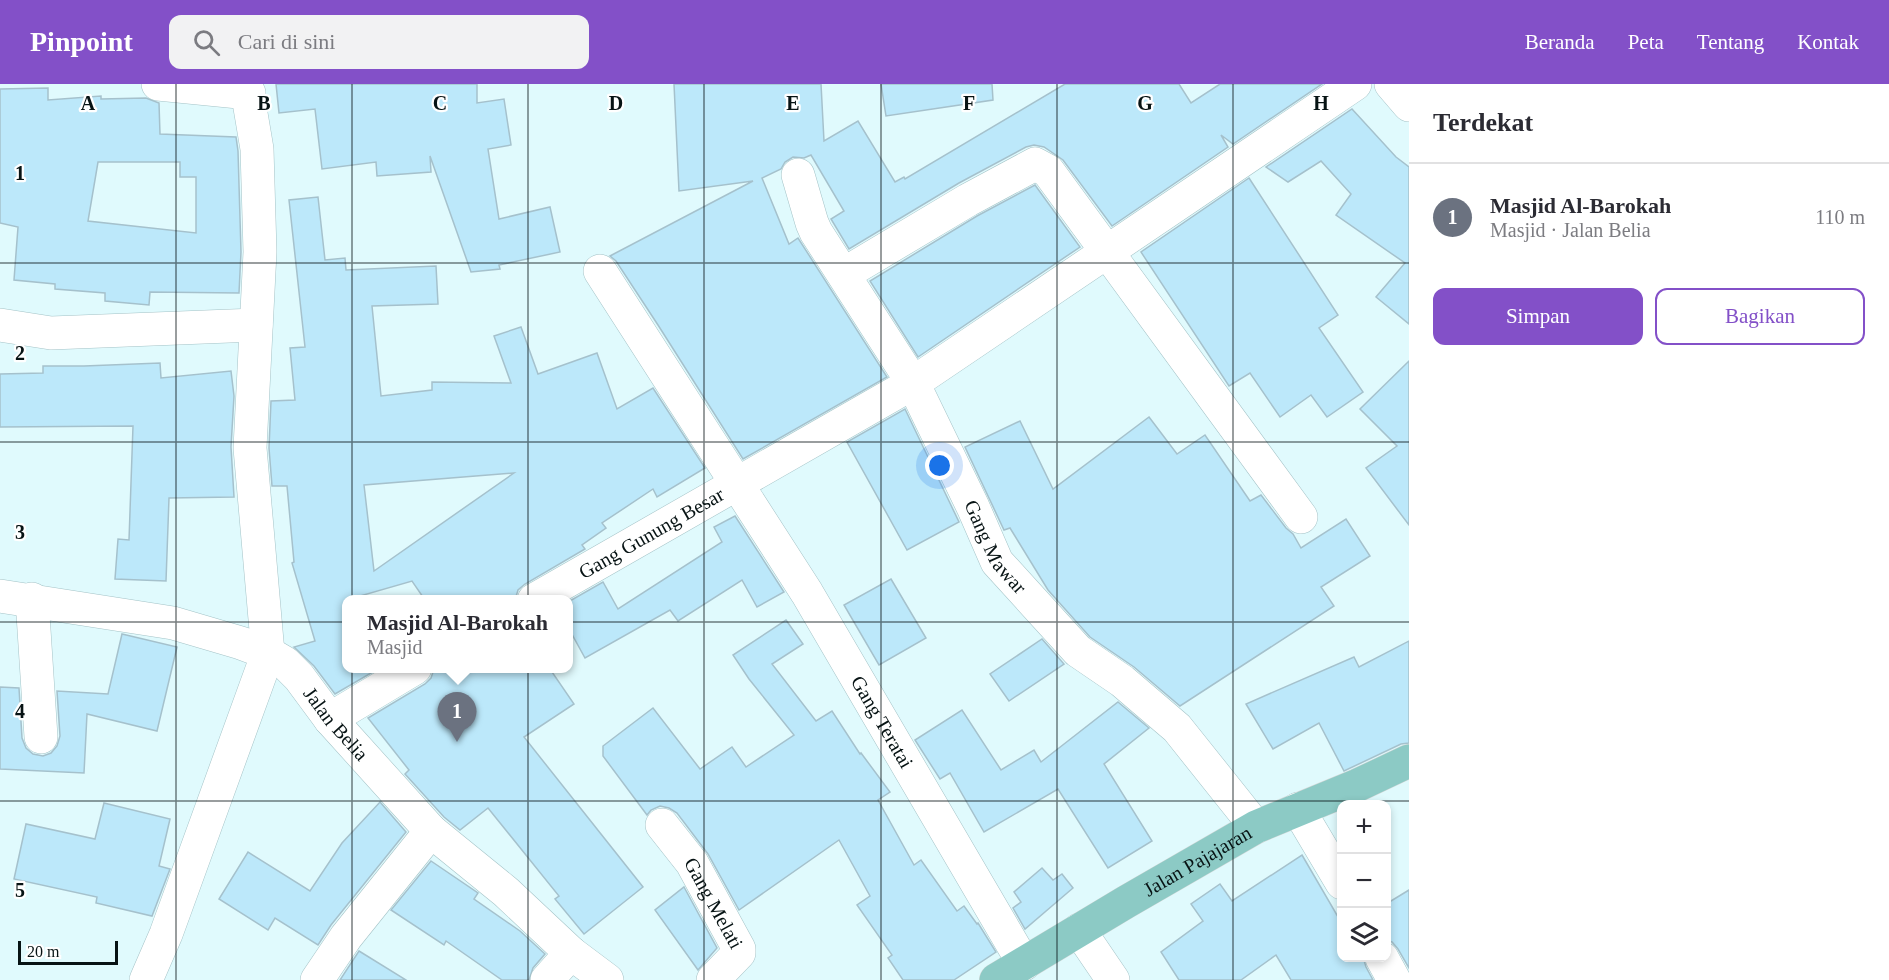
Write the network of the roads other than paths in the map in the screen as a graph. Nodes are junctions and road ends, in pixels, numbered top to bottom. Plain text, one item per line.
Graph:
1 (158, 84) edge
2 (1355, 84) edge
3 (1391, 84) edge
4 (248, 89) edge
5 (1409, 105) edge
6 (798, 175) dead end
7 (1106, 252) junction
8 (600, 271) dead end
9 (844, 274) junction
10 (0, 324) edge
11 (256, 325) junction
12 (913, 384) junction
13 (737, 484) junction
14 (1301, 517) dead end
15 (543, 595) edge
16 (0, 596) edge
17 (32, 599) junction
18 (268, 653) junction
19 (408, 673) edge
20 (330, 719) junction
21 (41, 737) dead end
22 (1409, 761) edge
23 (1298, 809) junction
24 (662, 825) dead end
25 (1256, 827) junction
26 (431, 831) junction
27 (1337, 876) edge
28 (1079, 930) junction
29 (571, 953) junction
30 (1385, 962) edge
31 (1024, 964) junction
32 (146, 980) edge
33 (317, 980) edge
34 (547, 980) edge
35 (606, 980) edge
36 (713, 980) edge
37 (996, 980) edge
38 (1113, 980) edge
39 (1394, 980) edge

1 - 4 street
2 - 7 street, Gang Gunung Besar
3 - 5 street
4 - 11 street
6 - 9 street, Gang Mawar
7 - 9 street
7 - 12 street, Gang Gunung Besar
7 - 14 street
8 - 13 street, Gang Teratai
9 - 12 street, Gang Mawar
10 - 11 street
11 - 18 street
12 - 13 street, Gang Gunung Besar
12 - 25 street, Gang Mawar
13 - 15 street, Gang Gunung Besar
13 - 31 street, Gang Teratai
16 - 17 street, Jalan Belia
17 - 18 street, Jalan Belia
17 - 21 street
18 - 20 street, Jalan Belia
18 - 32 street
19 - 20 street
20 - 26 street, Jalan Belia
22 - 23 main road, Jalan Pajajaran
23 - 25 main road, Jalan Pajajaran
23 - 27 street
24 - 36 street, Gang Melati
25 - 28 main road, Jalan Pajajaran
26 - 29 street, Jalan Belia
26 - 33 street
28 - 31 main road, Jalan Pajajaran
28 - 38 street
29 - 34 street
29 - 35 street, Jalan Belia
30 - 39 street
31 - 37 main road, Jalan Pajajaran

